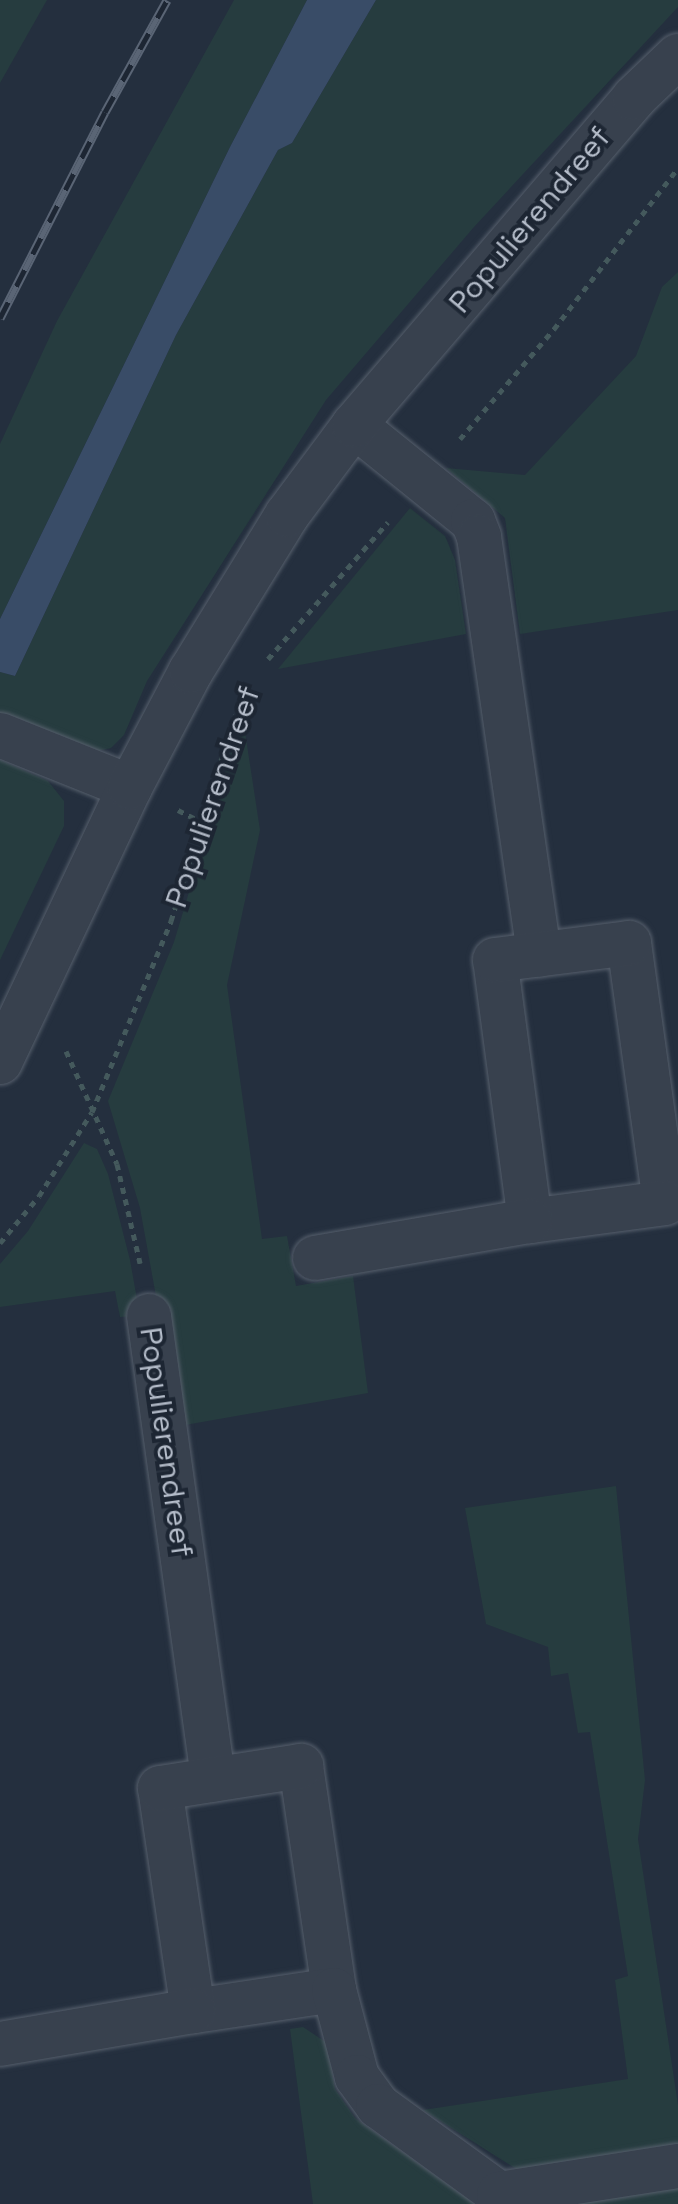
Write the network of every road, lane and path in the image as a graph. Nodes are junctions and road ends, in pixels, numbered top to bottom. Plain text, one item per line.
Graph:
1 (678, 56) edge
2 (678, 168) edge
3 (354, 425) junction
4 (422, 482) junction
5 (264, 663) dead end
6 (237, 709) dead end
7 (0, 735) edge
8 (130, 787) junction
9 (539, 955) junction
10 (38, 984) junction
11 (0, 1062) edge
12 (92, 1112) junction
13 (671, 1211) edge
14 (530, 1221) junction
15 (0, 1243) edge
16 (315, 1258) dead end
17 (149, 1316) joint
18 (213, 1780) junction
19 (334, 1990) junction
20 (193, 2011) junction
21 (0, 2044) edge
22 (678, 2166) edge
23 (500, 2199) edge

1 - 3 street, Populierendreef
2 - 4 path, Populierendreef
3 - 4 street
3 - 8 street, Populierendreef
4 - 5 path, Populierendreef
4 - 9 street
6 - 12 path, Populierendreef
7 - 8 street
8 - 10 street, Populierendreef
9 - 13 street
9 - 14 street
10 - 11 street, Populierendreef
10 - 12 path, Populierendreef
12 - 15 path, Populierendreef
12 - 17 path, Populierendreef
13 - 14 street
14 - 16 street
17 - 18 street, Populierendreef
18 - 19 street
18 - 20 street
19 - 20 street
19 - 23 street
20 - 21 street
22 - 23 street

